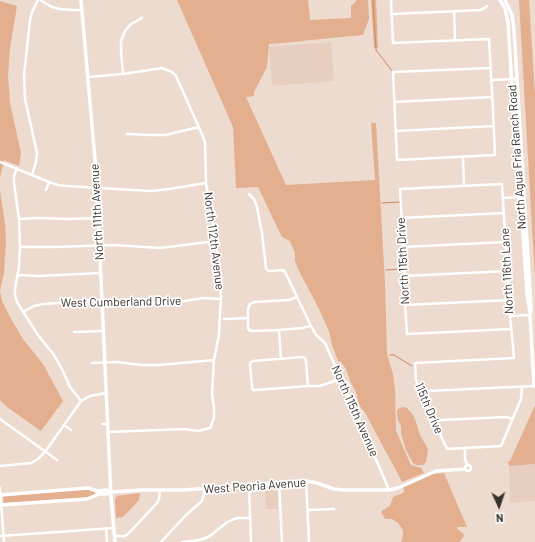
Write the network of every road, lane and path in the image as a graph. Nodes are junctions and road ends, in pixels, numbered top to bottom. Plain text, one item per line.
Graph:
1 (39, 0) edge
2 (81, 0) edge
3 (391, 0) edge
4 (500, 0) edge
5 (505, 0) edge
6 (487, 6) dead end
7 (82, 10) junction
8 (454, 11) junction
9 (392, 14) junction
10 (142, 18) dead end
11 (455, 40) junction
12 (490, 68) junction
13 (123, 74) junction
14 (88, 77) junction
15 (512, 79) junction
16 (517, 79) junction
17 (491, 80) junction
18 (492, 97) junction
19 (394, 102) junction
20 (493, 126) junction
21 (199, 127) junction
22 (396, 131) junction
23 (127, 134) dead end
24 (463, 157) junction
25 (0, 162) edge
26 (17, 168) junction
27 (32, 175) junction
28 (49, 182) junction
29 (206, 183) junction
30 (464, 186) junction
31 (97, 188) junction
32 (46, 190) dead end
33 (249, 194) dead end
34 (522, 196) junction
35 (503, 198) junction
36 (504, 213) junction
37 (98, 218) junction
38 (401, 218) junction
39 (19, 219) junction
40 (216, 241) junction
41 (506, 242) junction
42 (99, 245) junction
43 (20, 247) junction
44 (403, 247) junction
45 (507, 271) junction
46 (100, 273) junction
47 (18, 275) junction
48 (405, 276) junction
49 (297, 297) junction
50 (221, 299) junction
51 (102, 300) junction
52 (509, 300) junction
53 (405, 305) junction
54 (23, 312) junction
55 (530, 315) junction
56 (510, 316) junction
57 (248, 318) junction
58 (224, 319) dead end
59 (311, 326) junction
60 (511, 329) junction
61 (279, 330) junction
62 (103, 331) junction
63 (74, 332) dead end
64 (281, 359) junction
65 (214, 360) junction
66 (105, 362) junction
67 (92, 364) dead end
68 (416, 364) junction
69 (412, 366) dead end
70 (340, 379) junction
71 (308, 386) junction
72 (534, 386) edge
73 (522, 387) junction
74 (106, 394) junction
75 (421, 394) junction
76 (81, 401) junction
77 (0, 419) edge
78 (512, 419) junction
79 (435, 423) junction
80 (102, 424) dead end
81 (108, 424) junction
82 (64, 425) junction
83 (70, 430) dead end
84 (16, 431) junction
85 (108, 432) junction
86 (14, 436) dead end
87 (465, 448) junction
88 (44, 452) junction
89 (57, 460) dead end
90 (0, 466) edge
91 (466, 467) joint
92 (306, 481) junction
93 (279, 483) junction
94 (249, 486) junction
95 (0, 488) edge
96 (204, 489) junction
97 (160, 490) junction
98 (389, 490) junction
99 (111, 492) junction
100 (0, 495) edge
101 (1, 505) edge
102 (334, 509) dead end
103 (308, 510) junction
104 (250, 518) junction
105 (106, 528) junction
106 (114, 528) junction
107 (2, 536) edge
108 (114, 536) junction
109 (4, 542) edge
110 (107, 542) edge
111 (115, 542) edge
112 (162, 542) edge
113 (165, 542) edge
114 (182, 542) edge
115 (193, 542) edge
116 (251, 542) edge
117 (282, 542) edge
118 (309, 542) edge

1 - 7 street
1 - 27 street
2 - 7 street, North 111th Avenue
3 - 9 street
4 - 15 street, North Agua Fria Ranch Road
5 - 16 street, North Agua Fria Ranch Road
6 - 8 street
7 - 14 street, North 111th Avenue
8 - 9 street
8 - 11 street
9 - 11 street
10 - 13 street
11 - 12 street
12 - 17 street
12 - 19 street
13 - 14 street
13 - 21 street, North 112th Avenue
14 - 31 street, North 111th Avenue
15 - 16 street
15 - 17 street
15 - 34 street, North Agua Fria Ranch Road
16 - 34 street, North Agua Fria Ranch Road
17 - 18 street
18 - 19 street
18 - 20 street
19 - 22 street
20 - 22 street
20 - 24 street
21 - 23 street
21 - 29 street, North 112th Avenue
22 - 24 street
24 - 30 street
25 - 26 street
26 - 27 street
26 - 39 street
27 - 28 street
28 - 31 street
28 - 32 street
29 - 31 street
29 - 40 street, North 112th Avenue
30 - 35 street, North 116th Lane
30 - 38 street, North 115th Drive
31 - 37 street, North 111th Avenue
33 - 49 street, North 115th Avenue
34 - 35 street
34 - 55 street, North Agua Fria Ranch Road
35 - 36 street, North 116th Lane
36 - 38 street
36 - 41 street, North 116th Lane
37 - 39 street
37 - 42 street, North 111th Avenue
38 - 44 street, North 115th Drive
39 - 43 street
40 - 42 street
40 - 50 street, North 112th Avenue
41 - 44 street
41 - 45 street, North 116th Lane
42 - 43 street
42 - 46 street, North 111th Avenue
43 - 47 street
44 - 48 street, North 115th Drive
45 - 48 street
45 - 52 street, North 116th Lane
46 - 47 street
46 - 51 street, North 111th Avenue
47 - 54 street
48 - 53 street, North 115th Drive
49 - 57 street
49 - 59 street, North 115th Avenue
50 - 51 street, West Cumberland Drive
50 - 65 street, North 112th Avenue
51 - 54 street, West Cumberland Drive
51 - 62 street, North 111th Avenue
52 - 53 street
52 - 56 street, North 116th Lane
53 - 60 street, North 115th Drive
54 - 76 street
55 - 56 street
55 - 72 street, North Agua Fria Ranch Road
56 - 60 street, North 116th Lane
57 - 58 street
57 - 61 street
59 - 61 street
59 - 70 street, North 115th Avenue
60 - 68 street, North 116th Lane
61 - 64 street
62 - 63 street
62 - 66 street, North 111th Avenue
64 - 71 street
64 - 71 street
65 - 66 street
65 - 85 street, North 112th Avenue
66 - 67 street
66 - 74 street, North 111th Avenue
68 - 69 street, 115th Drive
68 - 75 street, 115th Drive
70 - 71 street
70 - 98 street, North 115th Avenue
72 - 73 street
73 - 75 street
73 - 78 street
74 - 76 street
74 - 81 street, North 111th Avenue
75 - 79 street, 115th Drive
76 - 82 street
77 - 84 street
78 - 79 street
78 - 87 street
79 - 87 street, 115th Drive
80 - 81 street
81 - 85 street, North 111th Avenue
82 - 83 street
82 - 88 street
84 - 86 street
84 - 88 street
85 - 99 street, North 111th Avenue
87 - 91 street
88 - 89 street
88 - 90 street
91 - 98 street, West Peoria Avenue
92 - 93 street, West Peoria Avenue
92 - 98 street, West Peoria Avenue
92 - 103 street
93 - 94 street, West Peoria Avenue
93 - 117 street
94 - 96 street, West Peoria Avenue
94 - 104 street
95 - 100 street
96 - 97 street, West Peoria Avenue
96 - 112 street
97 - 99 street, West Peoria Avenue
97 - 108 street
99 - 100 street, West Peoria Avenue
99 - 101 street, West Peoria Avenue
99 - 106 street, North 111th Avenue
100 - 101 street
101 - 107 street
102 - 103 street
103 - 118 street
104 - 115 street
104 - 116 street
105 - 106 street
105 - 107 street
105 - 110 street
106 - 108 street, North 111th Avenue
107 - 109 street
108 - 111 street, North 111th Avenue
112 - 113 street
114 - 115 street

